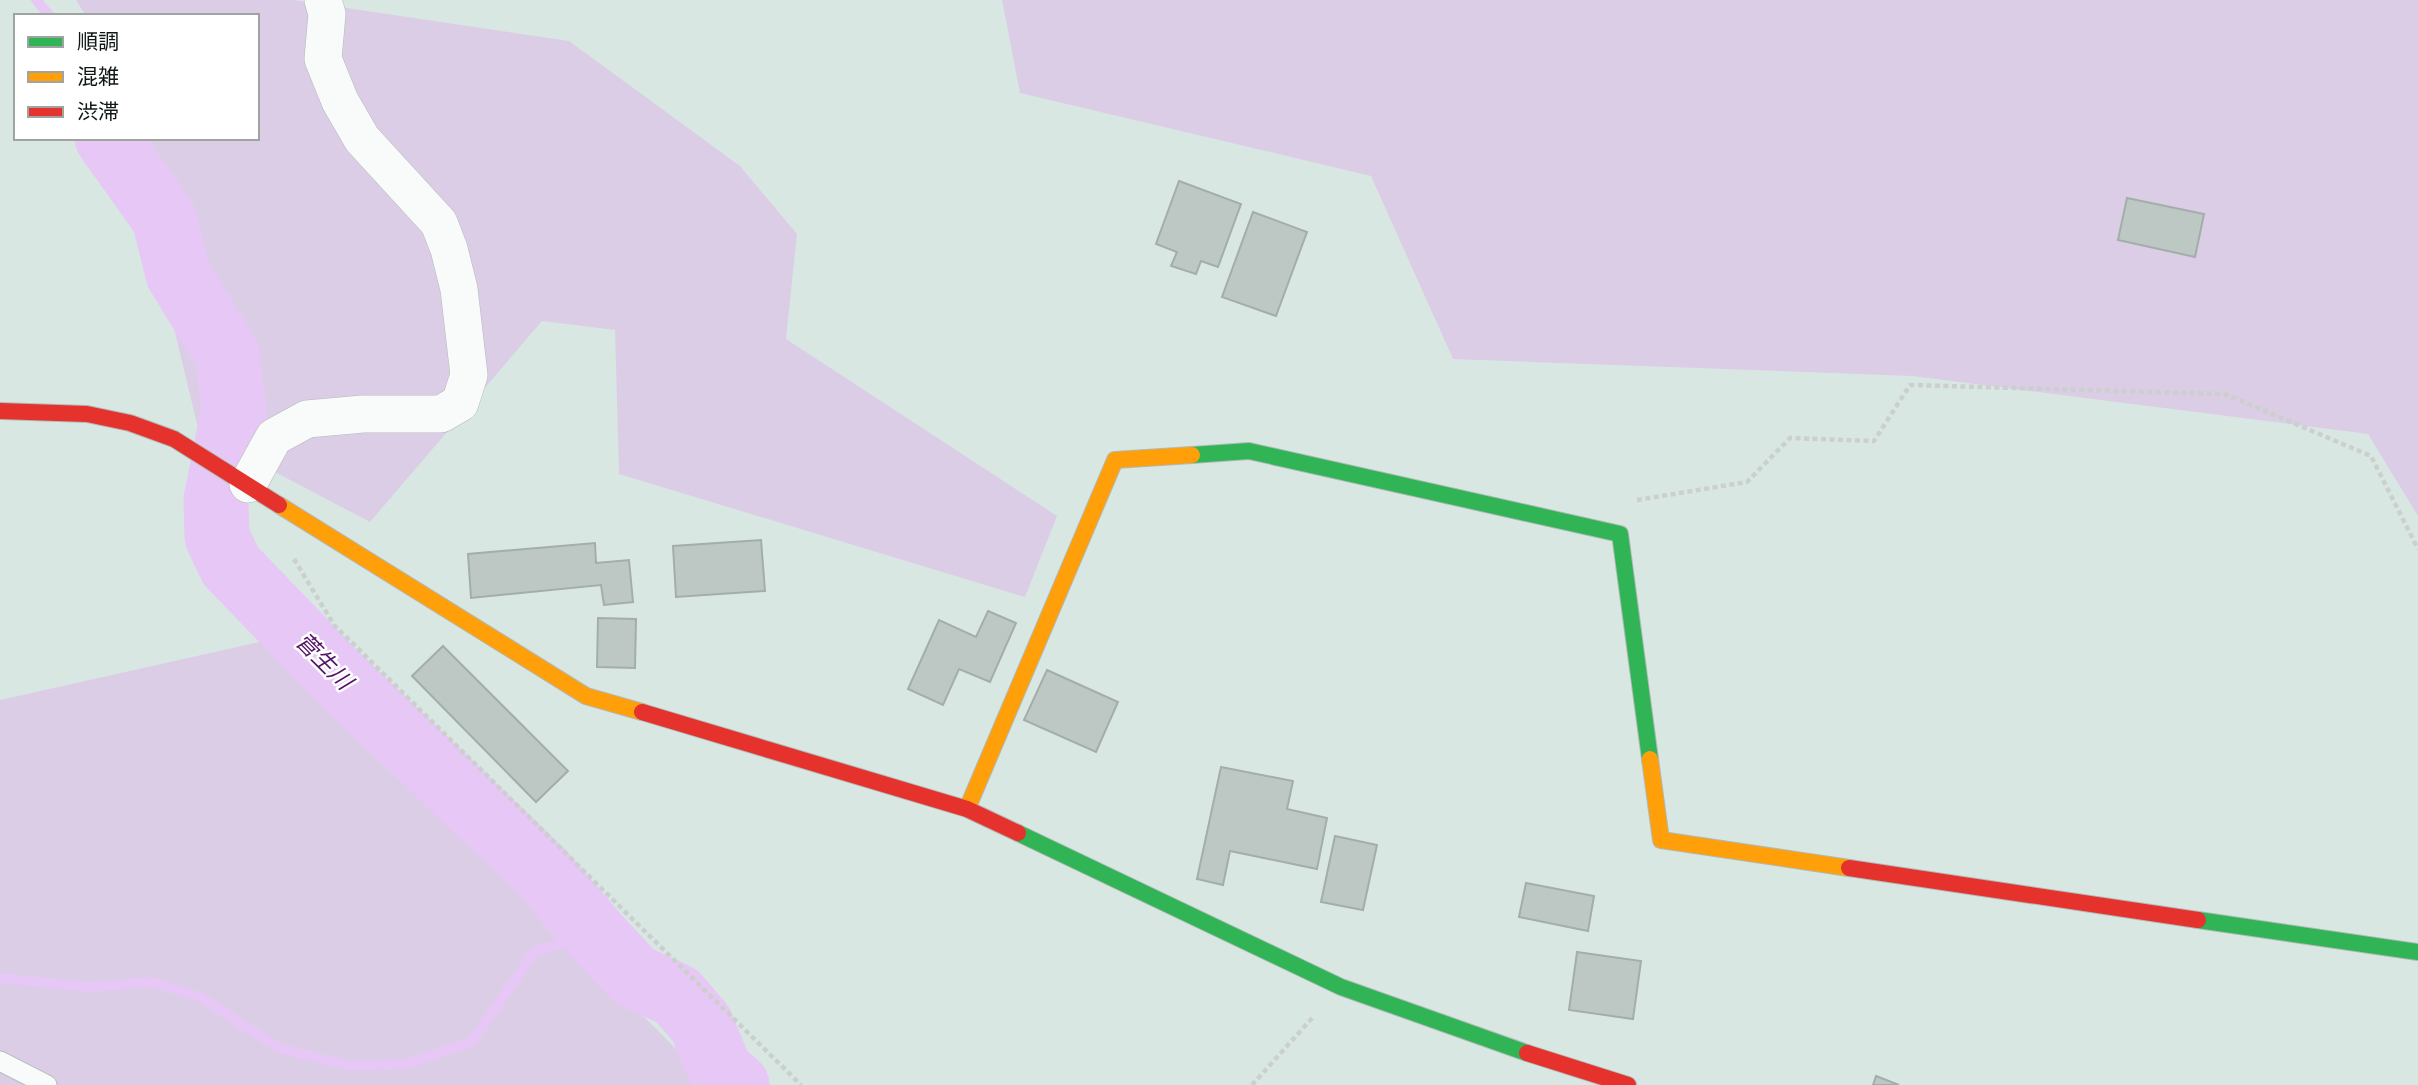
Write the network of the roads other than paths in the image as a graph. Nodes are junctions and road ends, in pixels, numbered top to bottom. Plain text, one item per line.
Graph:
1 (323, 0) edge
2 (0, 411) edge
3 (248, 484) junction
4 (967, 808) junction
5 (2418, 952) edge
6 (0, 1061) edge
7 (47, 1085) edge
8 (1628, 1085) edge

1 - 3 street
2 - 3 street
3 - 4 street
4 - 5 street
4 - 8 street
6 - 7 lane

